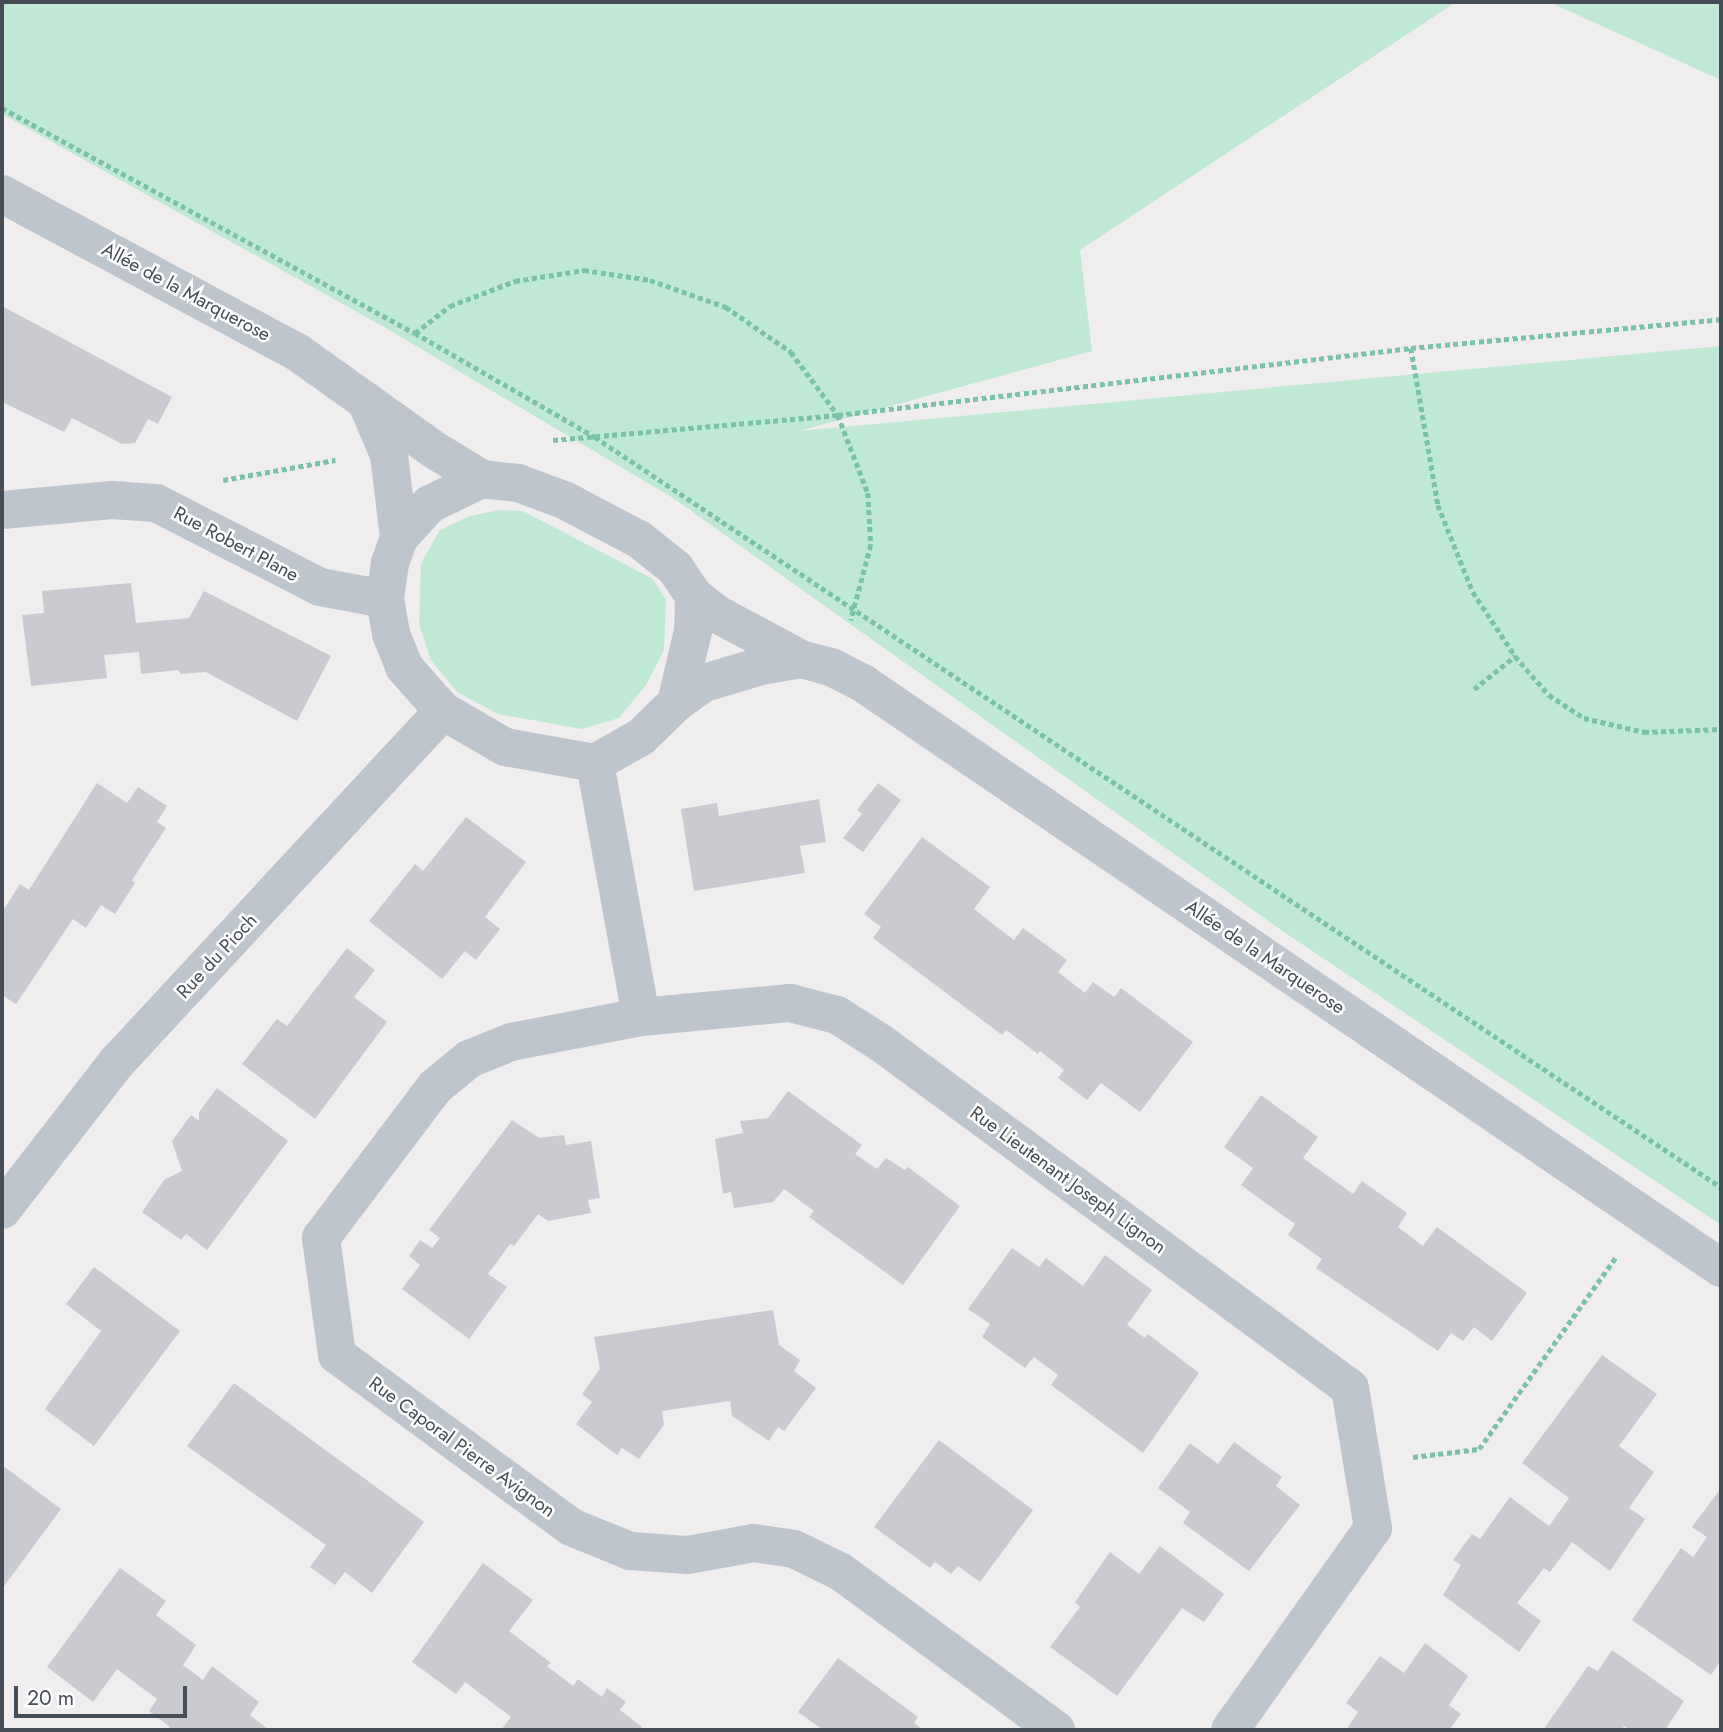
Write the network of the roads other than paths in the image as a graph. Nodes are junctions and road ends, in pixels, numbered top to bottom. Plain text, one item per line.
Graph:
1 (2, 194) edge
2 (365, 399) junction
3 (482, 479) junction
4 (2, 510) edge
5 (400, 538) junction
6 (694, 596) junction
7 (385, 599) junction
8 (802, 659) junction
9 (676, 703) junction
10 (443, 711) junction
11 (595, 763) junction
12 (641, 1017) junction
13 (2, 1210) edge
14 (1721, 1268) edge
15 (1056, 1730) edge
16 (1230, 1730) edge

1 - 2 street, Allée de la Marquerose
2 - 3 street, Allée de la Marquerose
2 - 5 street
3 - 5 street
3 - 6 street, Allée de la Marquerose
4 - 7 street, Rue Robert Plane
5 - 7 street
6 - 8 street, Allée de la Marquerose
6 - 9 street
7 - 10 street
8 - 9 street, Allée de la Marquerose
8 - 14 street, Allée de la Marquerose
9 - 11 street, Allée de la Marquerose
10 - 11 street
10 - 13 street, Rue du Pioch
11 - 12 street
12 - 15 street, Rue Caporal Pierre Avignon
12 - 16 street, Rue Lieutenant Joseph Lignon

